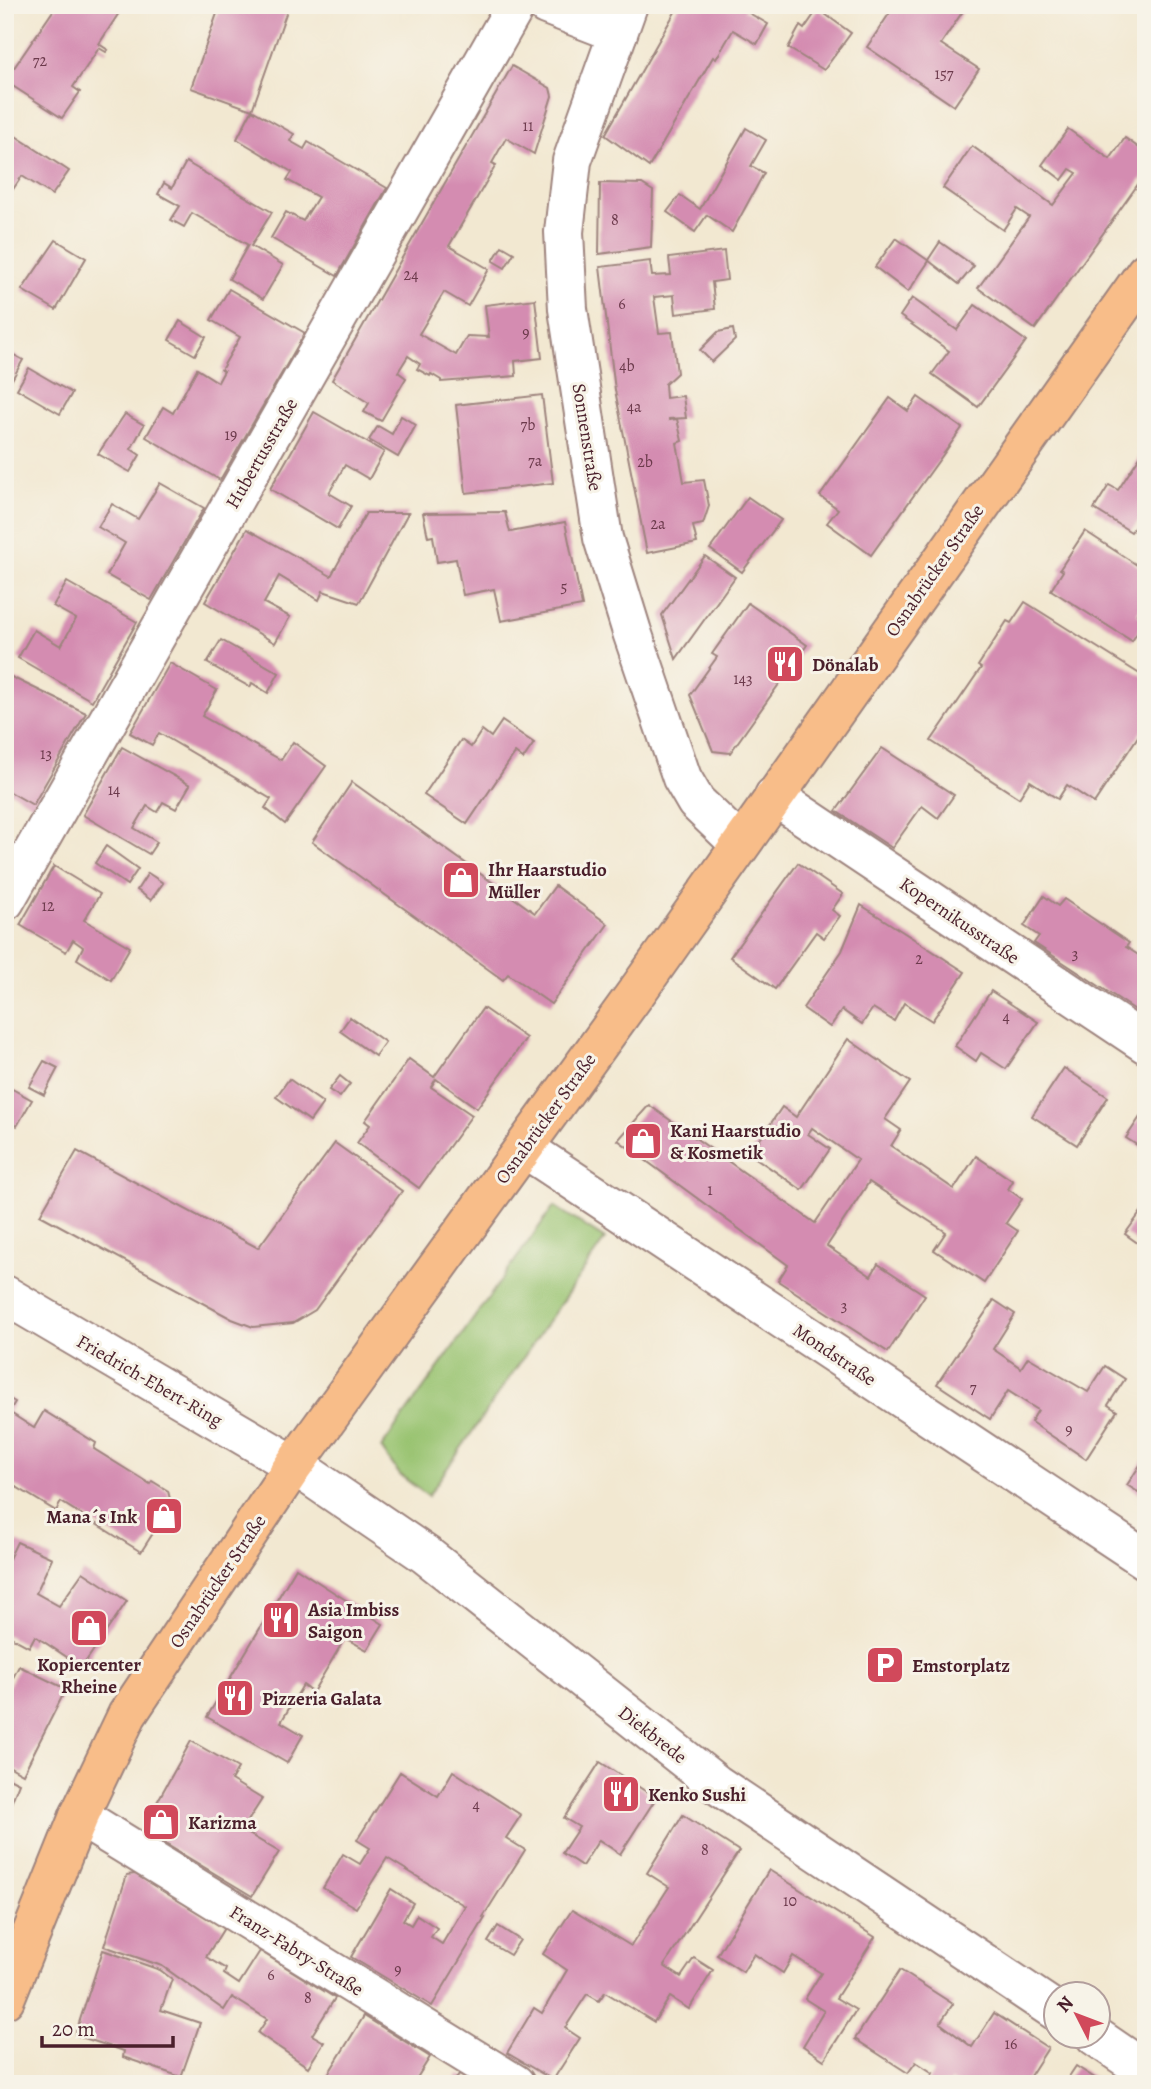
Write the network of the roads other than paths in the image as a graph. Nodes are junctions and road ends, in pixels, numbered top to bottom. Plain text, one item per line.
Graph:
1 (516, 5) edge
2 (546, 5) edge
3 (623, 19) edge
4 (1146, 272) edge
5 (774, 796) junction
6 (740, 845) junction
7 (5, 901) edge
8 (1146, 1044) edge
9 (524, 1148) junction
10 (5, 1296) edge
11 (294, 1465) junction
12 (1146, 1560) edge
13 (79, 1816) junction
14 (7, 1989) edge
15 (1042, 2002) edge
16 (1112, 2048) edge
17 (1146, 2071) edge
18 (515, 2084) edge

1 - 7 street, Hubertusstraße
2 - 3 street
3 - 6 street, Sonnenstraße
4 - 5 main road, Osnabrücker Straße
5 - 6 main road, Osnabrücker Straße
5 - 8 street, Kopernikusstraße
6 - 9 main road, Osnabrücker Straße
9 - 11 main road, Osnabrücker Straße
9 - 12 street, Mondstraße
10 - 11 street, Friedrich-Ebert-Ring
11 - 13 main road, Osnabrücker Straße
11 - 15 street, Diekbrede
13 - 14 main road, Osnabrücker Straße
13 - 18 street, Franz-Fabry-Straße
16 - 17 street

